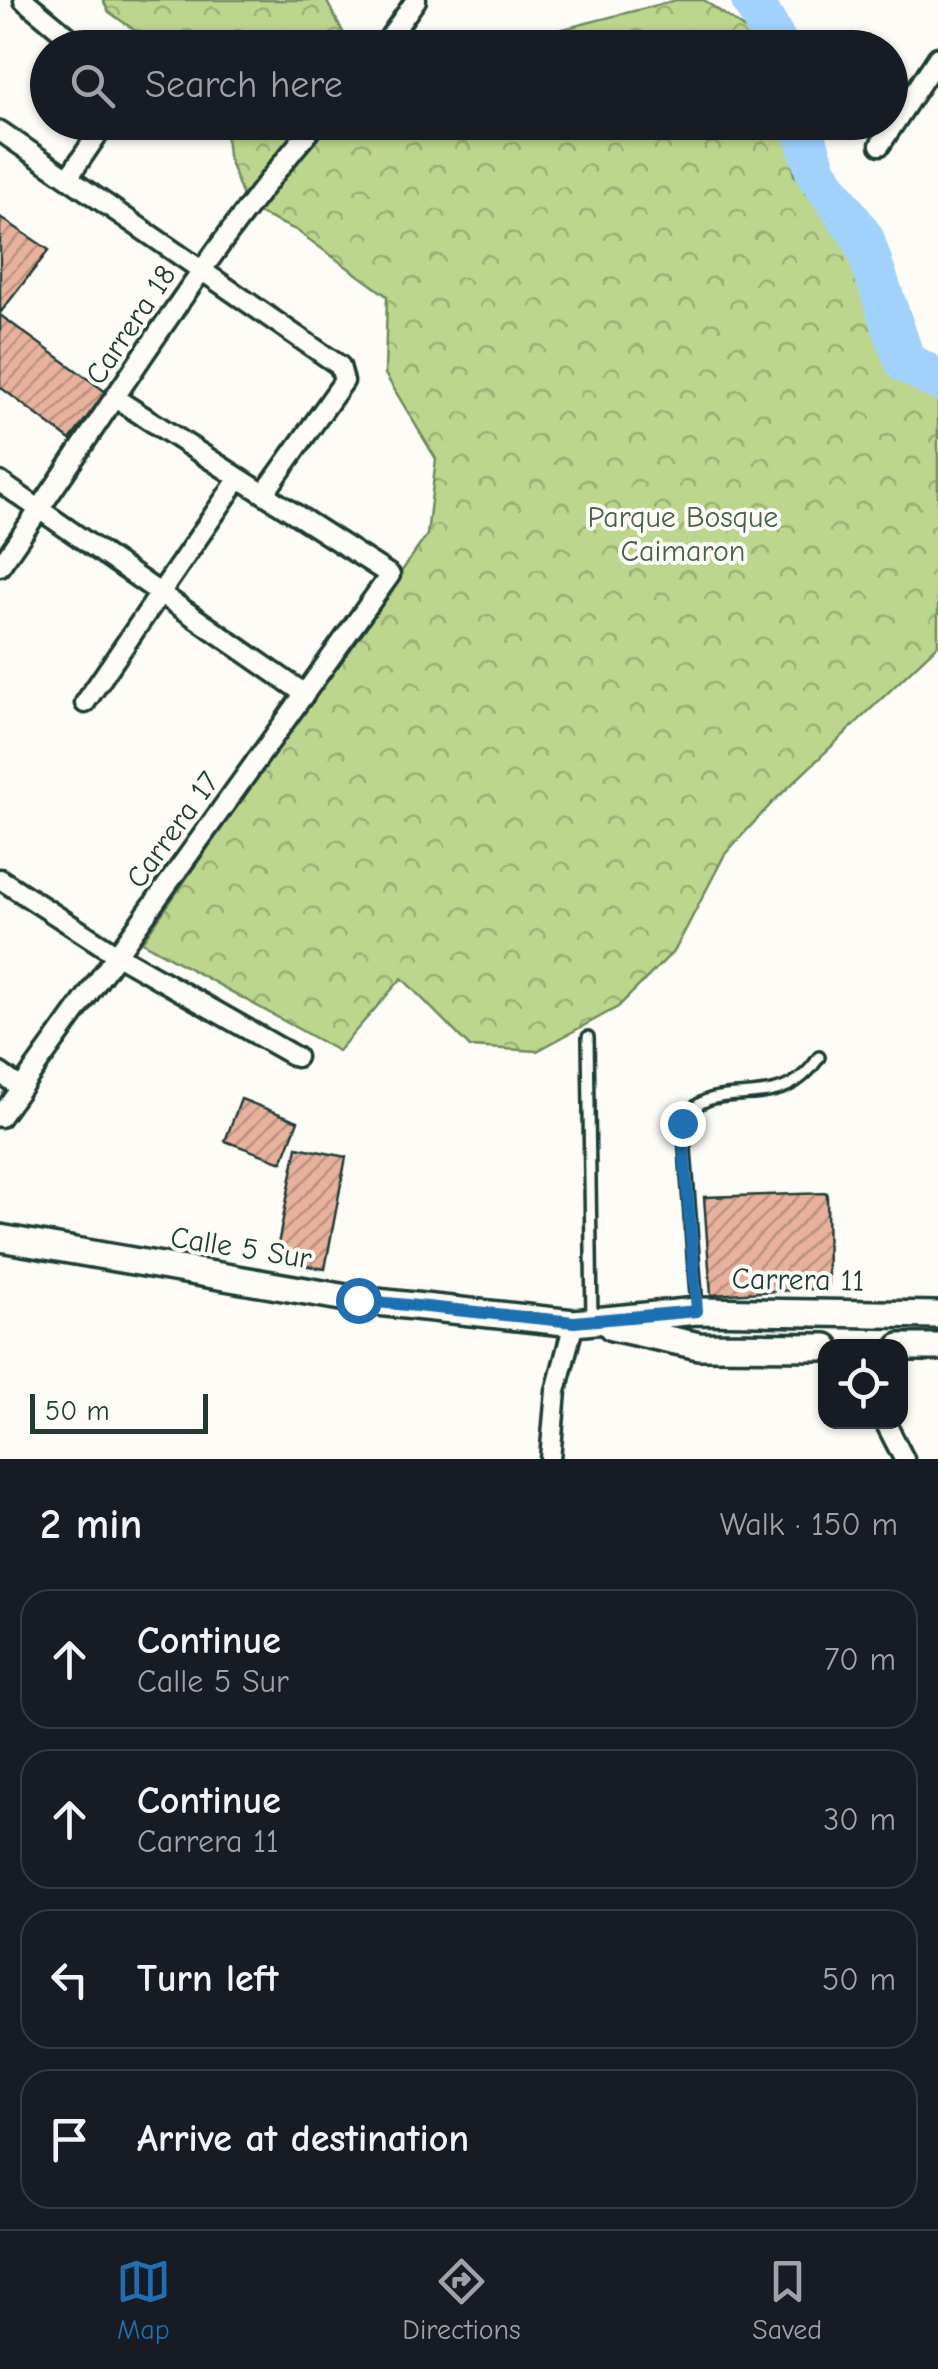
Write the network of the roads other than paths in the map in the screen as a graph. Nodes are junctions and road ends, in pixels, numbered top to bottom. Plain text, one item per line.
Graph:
1 (24, 0) edge
2 (416, 0) edge
3 (60, 30) edge
4 (395, 30) edge
5 (938, 57) edge
6 (908, 103) edge
7 (0, 131) edge
8 (94, 140) edge
9 (301, 140) edge
10 (883, 140) edge
11 (880, 145) dead end
12 (68, 178) junction
13 (201, 270) junction
14 (115, 398) junction
15 (239, 478) junction
16 (0, 482) edge
17 (264, 494) junction
18 (40, 510) junction
19 (0, 566) edge
20 (160, 593) junction
21 (304, 694) junction
22 (85, 702) dead end
23 (0, 879) edge
24 (117, 954) junction
25 (588, 1037) dead end
26 (296, 1057) dead end
27 (819, 1057) dead end
28 (0, 1073) edge
29 (21, 1088) junction
30 (0, 1117) edge
31 (0, 1238) edge
32 (697, 1311) junction
33 (938, 1314) edge
34 (583, 1323) junction
35 (818, 1347) edge
36 (938, 1347) edge
37 (908, 1348) edge
38 (889, 1429) edge
39 (550, 1459) edge
40 (904, 1459) edge

1 - 3 street
2 - 4 street
5 - 6 street
7 - 12 street
8 - 12 street
9 - 13 street, Carrera 18
10 - 11 street
12 - 13 street
13 - 14 street, Carrera 18
13 - 17 street
14 - 15 street
14 - 18 street, Carrera 18
15 - 17 street
15 - 20 street
16 - 18 street
17 - 21 street, Carrera 17
18 - 19 street, Carrera 18
18 - 20 street
20 - 21 street
20 - 22 street
21 - 24 street, Carrera 17
23 - 24 street
24 - 26 street
24 - 29 street, Carrera 17
25 - 34 lane
27 - 32 lane
28 - 29 street
29 - 30 street, Carrera 17
31 - 34 main road, Calle 5 Sur
32 - 33 main road, Carrera 11
32 - 34 main road, Carrera 11
34 - 35 main road
34 - 39 street
36 - 37 main road
38 - 40 street

